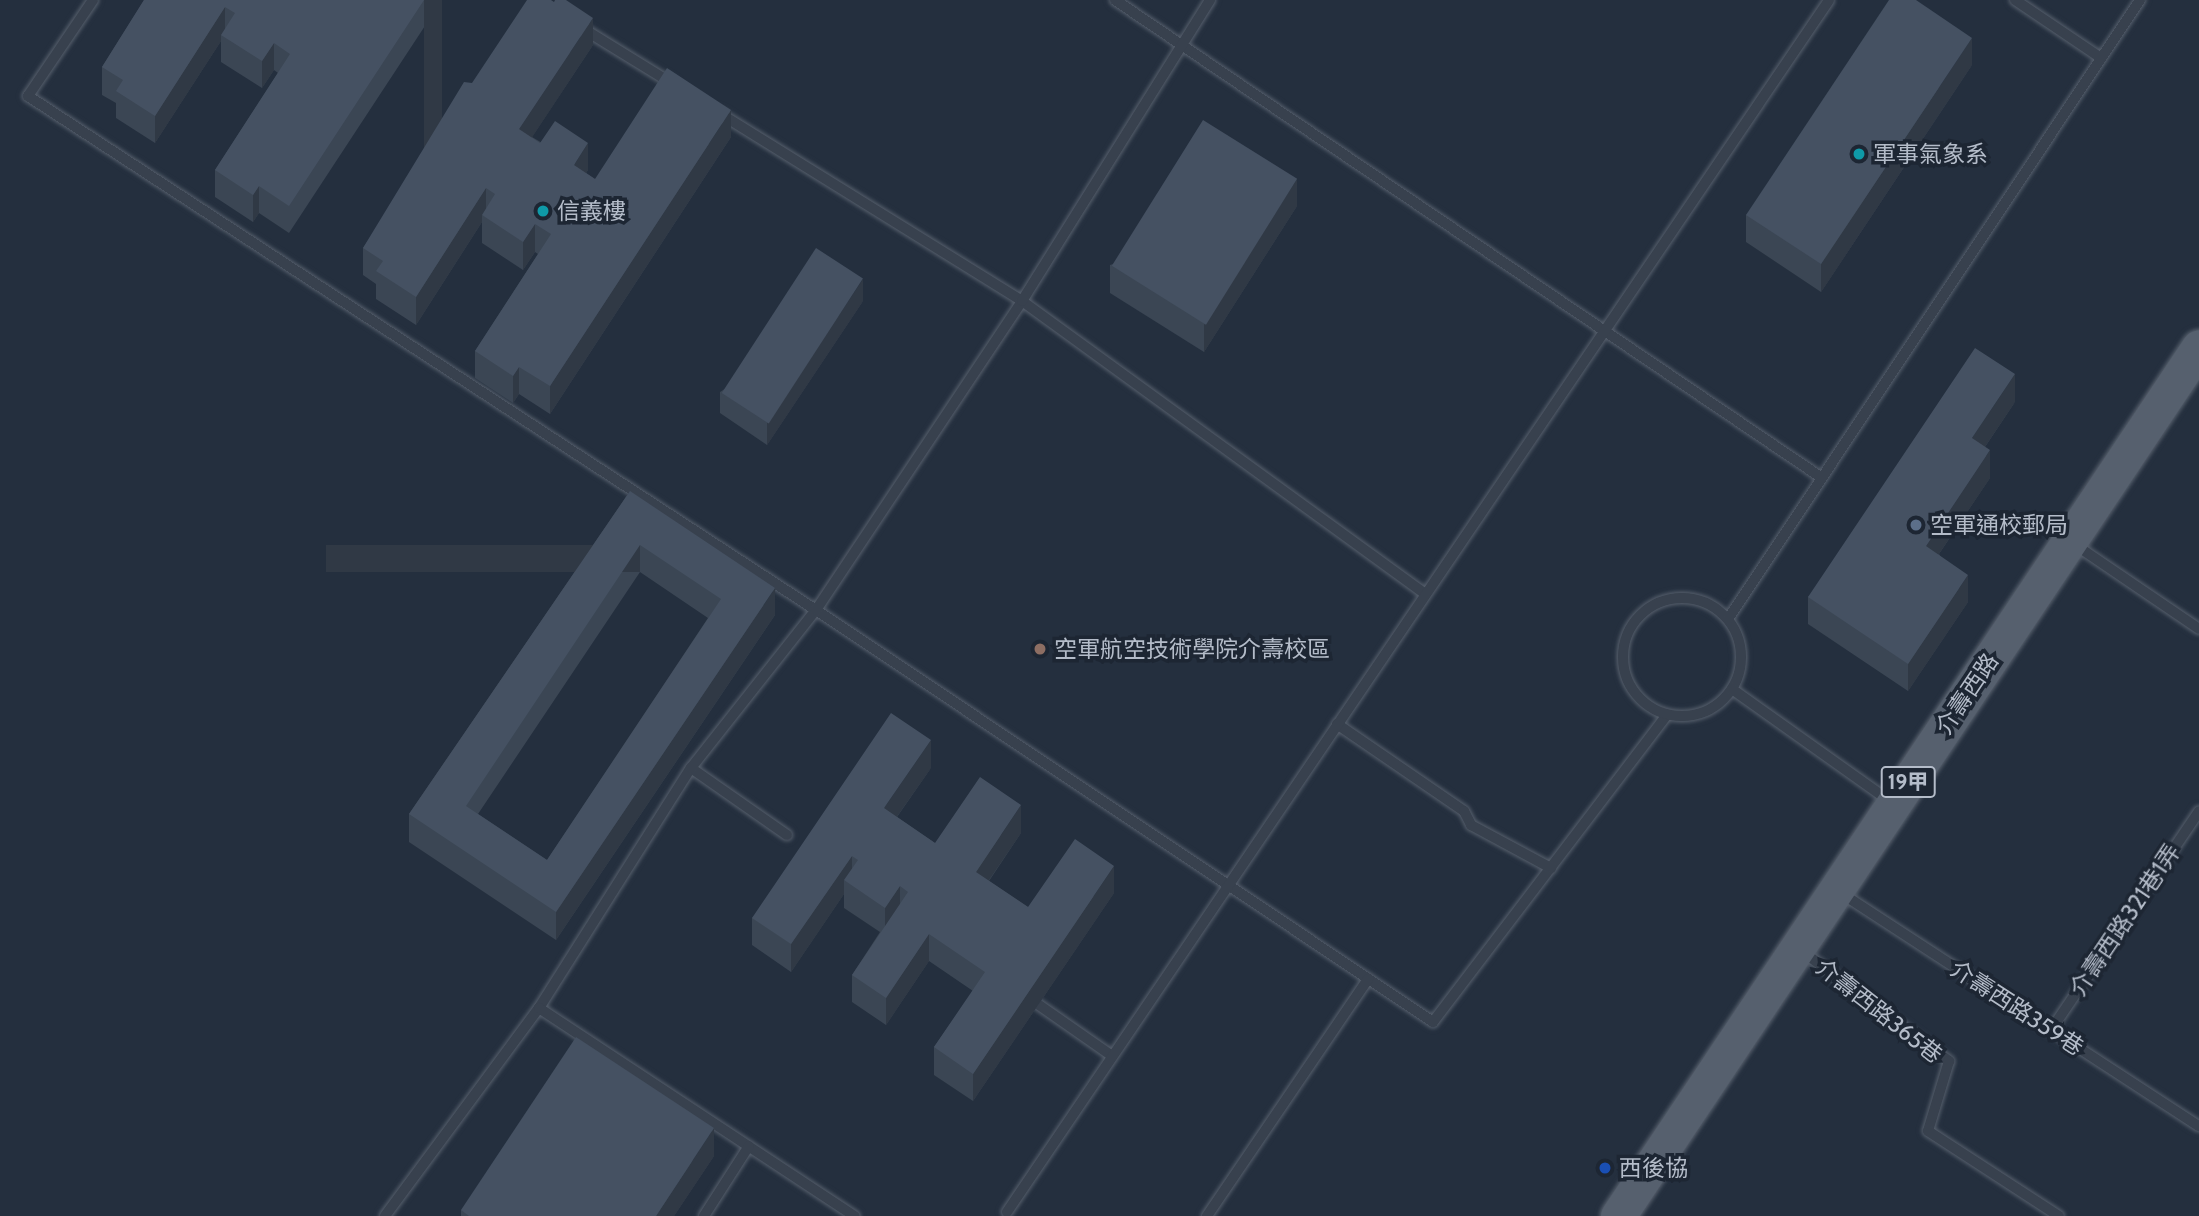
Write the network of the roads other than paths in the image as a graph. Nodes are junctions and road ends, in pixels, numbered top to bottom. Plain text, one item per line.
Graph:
1 (93, 0) edge
2 (1115, 0) edge
3 (1210, 0) edge
4 (1829, 0) edge
5 (2015, 0) edge
6 (2140, 0) edge
7 (573, 22) edge
8 (1182, 44) junction
9 (2101, 58) junction
10 (679, 88) edge
11 (703, 103) edge
12 (1022, 301) junction
13 (1604, 330) junction
14 (2199, 347) edge
15 (1822, 478) junction
16 (2070, 541) junction
17 (1425, 594) junction
18 (816, 610) junction
19 (1728, 619) junction
20 (2199, 628) edge
21 (1732, 689) junction
22 (1667, 715) junction
23 (1337, 724) junction
24 (691, 768) junction
25 (1893, 804) junction
26 (2199, 811) edge
27 (787, 835) dead end
28 (1551, 868) junction
29 (1227, 886) junction
30 (1836, 890) junction
31 (1797, 947) junction
32 (1368, 979) junction
33 (1024, 994) edge
34 (539, 1007) junction
35 (2051, 1030) junction
36 (1112, 1056) junction
37 (2199, 1126) edge
38 (749, 1146) junction
39 (1007, 1212) dead end
40 (385, 1216) edge
41 (704, 1216) edge
42 (855, 1216) edge
43 (1208, 1216) edge
44 (1618, 1216) edge
45 (2059, 1216) edge

1 - 18 lane
2 - 8 lane
3 - 8 lane
4 - 13 lane
5 - 9 lane
6 - 9 lane
7 - 10 lane
8 - 12 lane
8 - 13 lane
9 - 15 lane
11 - 12 lane
12 - 17 lane
12 - 18 lane
13 - 15 lane
13 - 17 lane
14 - 16 main road, 介壽西路 / 19甲
15 - 19 lane
16 - 20 lane
16 - 25 main road, 介壽西路 / 19甲
17 - 23 lane
18 - 24 lane
18 - 29 lane
19 - 21 lane
19 - 22 lane
21 - 22 lane
21 - 25 lane
22 - 28 lane
23 - 28 lane
23 - 29 lane
24 - 27 lane
24 - 34 lane
25 - 30 main road, 介壽西路 / 19甲
26 - 35 lane, 介壽西路321巷1弄
28 - 32 lane
29 - 32 lane
29 - 36 lane
30 - 31 main road, 介壽西路 / 19甲
30 - 35 lane, 介壽西路359巷
31 - 44 main road, 介壽西路 / 19甲
31 - 45 lane, 介壽西路365巷
32 - 43 lane
33 - 36 lane
34 - 38 lane
34 - 40 lane
35 - 37 lane, 介壽西路359巷
36 - 39 lane
38 - 41 lane
38 - 42 lane

